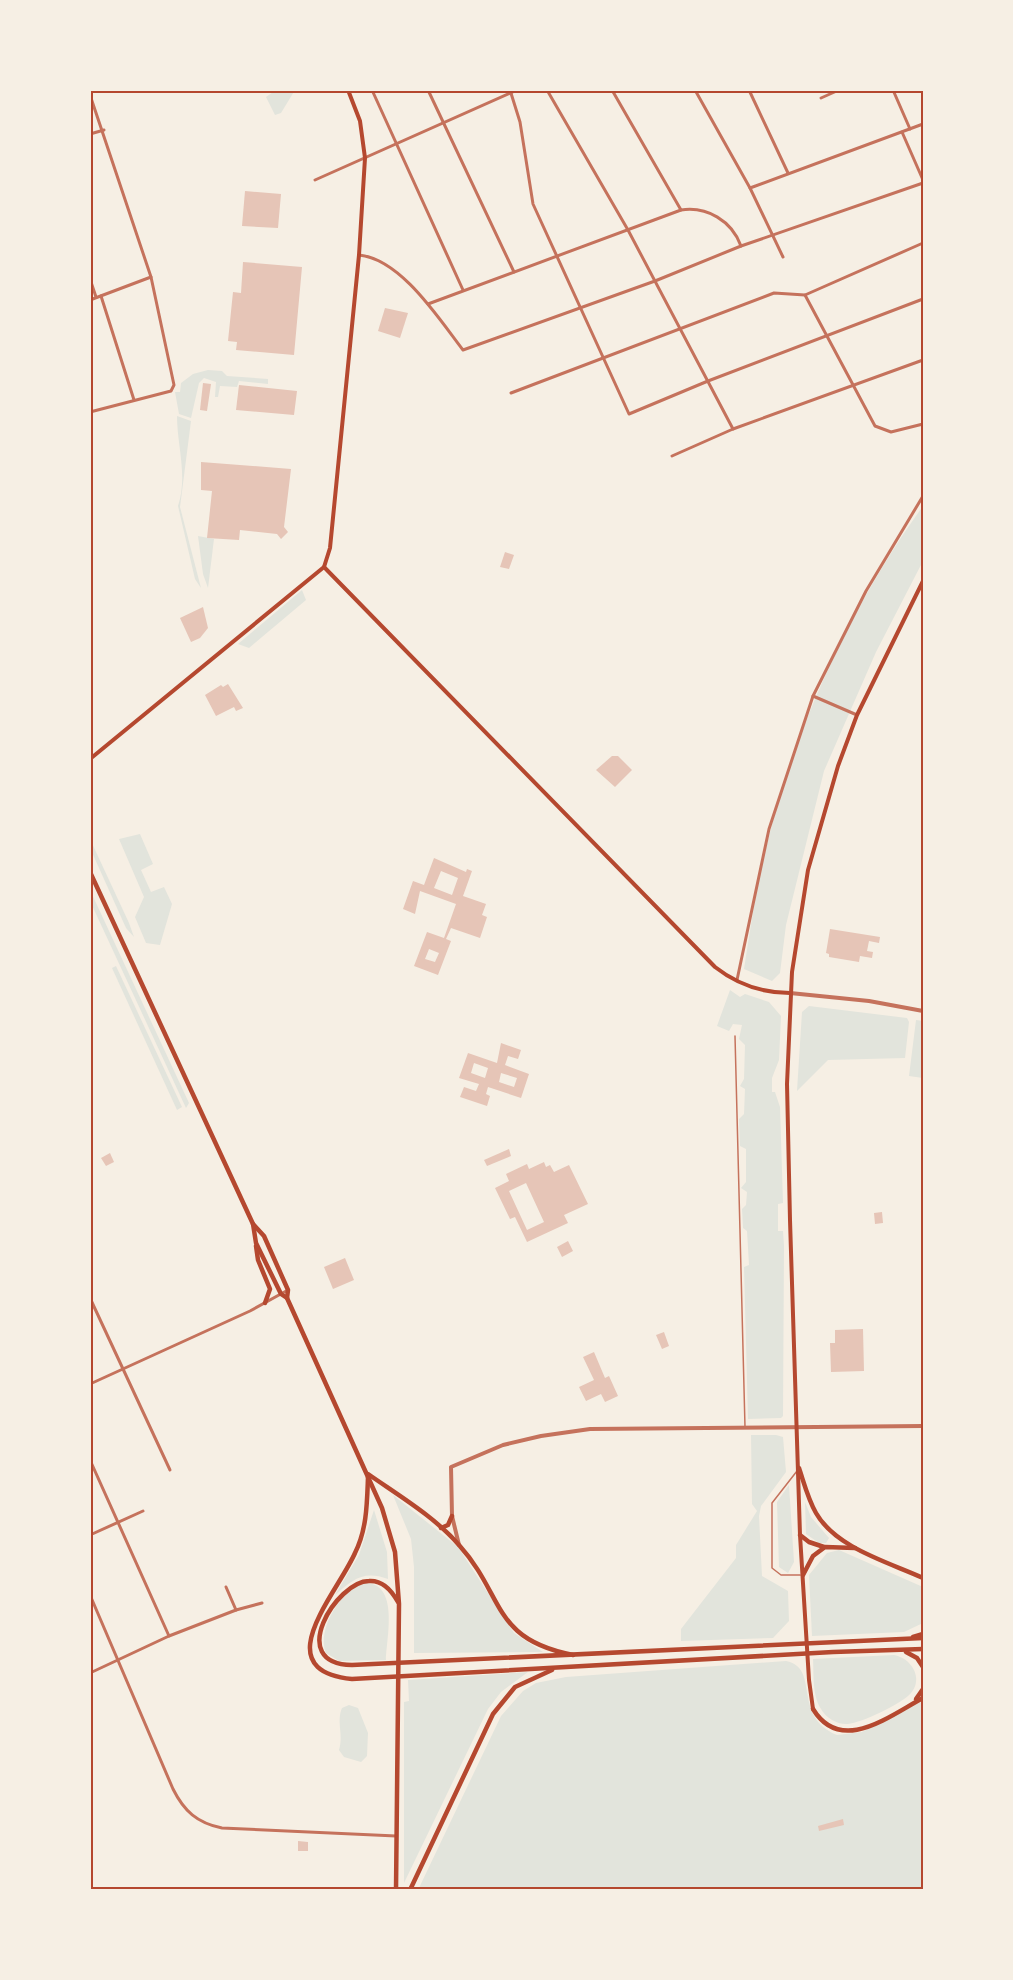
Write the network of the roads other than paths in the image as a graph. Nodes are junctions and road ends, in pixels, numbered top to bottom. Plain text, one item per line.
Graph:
1 (348, 90) edge
2 (372, 90) edge
3 (428, 90) edge
4 (517, 90) edge
5 (547, 90) edge
6 (612, 90) edge
7 (695, 90) edge
8 (749, 90) edge
9 (839, 90) edge
10 (893, 90) edge
11 (511, 92) edge
12 (90, 95) edge
13 (821, 98) dead end
14 (444, 123) junction
15 (923, 124) edge
16 (910, 129) junction
17 (104, 130) junction
18 (902, 132) junction
19 (90, 134) edge
20 (395, 144) junction
21 (365, 158) junction
22 (788, 173) junction
23 (315, 180) dead end
24 (923, 181) edge
25 (750, 188) junction
26 (681, 210) junction
27 (628, 230) junction
28 (774, 237) junction
29 (923, 243) edge
30 (741, 246) junction
31 (359, 255) junction
32 (783, 257) dead end
33 (555, 258) junction
34 (514, 272) junction
35 (151, 277) junction
36 (90, 279) edge
37 (655, 281) junction
38 (463, 290) junction
39 (805, 295) junction
40 (101, 296) junction
41 (96, 298) junction
42 (923, 299) edge
43 (90, 300) edge
44 (428, 304) junction
45 (579, 308) junction
46 (681, 329) junction
47 (826, 336) junction
48 (603, 358) junction
49 (923, 360) edge
50 (708, 381) junction
51 (853, 387) junction
52 (511, 393) dead end
53 (134, 400) junction
54 (90, 412) edge
55 (923, 424) edge
56 (733, 429) junction
57 (672, 456) dead end
58 (923, 496) edge
59 (324, 567) junction
60 (923, 581) edge
61 (813, 696) junction
62 (857, 715) junction
63 (90, 759) edge
64 (90, 872) edge
65 (736, 981) junction
66 (790, 993) junction
67 (923, 1011) edge
68 (735, 1036) dead end
69 (253, 1224) junction
70 (256, 1243) junction
71 (288, 1290) junction
72 (281, 1294) junction
73 (90, 1298) edge
74 (287, 1298) junction
75 (265, 1303) junction
76 (123, 1368) junction
77 (90, 1384) edge
78 (923, 1426) edge
79 (745, 1428) junction
80 (797, 1428) junction
81 (90, 1460) edge
82 (799, 1468) junction
83 (170, 1470) dead end
84 (368, 1474) junction
85 (143, 1511) dead end
86 (452, 1516) junction
87 (118, 1521) junction
88 (441, 1528) junction
89 (90, 1535) edge
90 (800, 1535) junction
91 (459, 1545) junction
92 (825, 1547) junction
93 (858, 1549) junction
94 (803, 1575) junction
95 (923, 1578) edge
96 (226, 1587) dead end
97 (90, 1595) edge
98 (262, 1603) dead end
99 (399, 1604) junction
100 (237, 1610) junction
101 (169, 1636) junction
102 (923, 1636) edge
103 (923, 1649) edge
104 (901, 1651) junction
105 (580, 1656) junction
106 (119, 1660) junction
107 (438, 1661) junction
108 (564, 1666) junction
109 (923, 1667) edge
110 (90, 1672) edge
111 (439, 1675) junction
112 (923, 1689) edge
113 (923, 1698) edge
114 (912, 1703) junction
115 (813, 1709) joint
116 (397, 1836) junction
117 (396, 1890) edge
118 (410, 1890) edge

1 - 21 main road
2 - 20 street
3 - 14 street
4 - 11 street
5 - 27 street
6 - 26 street
7 - 25 street
8 - 22 street
9 - 13 street
10 - 16 street
11 - 14 street
11 - 33 street
12 - 17 street
14 - 20 street
14 - 34 street
15 - 16 street
16 - 18 street
17 - 19 street
17 - 35 street
18 - 22 street
18 - 24 street
20 - 21 street
20 - 38 street
21 - 23 street
21 - 31 main road
22 - 25 street
24 - 28 street
25 - 28 street
26 - 27 street
26 - 30 street
27 - 33 street
27 - 37 street
28 - 30 street
28 - 32 street
29 - 39 street
30 - 37 street
31 - 44 street
31 - 59 main road
33 - 34 street
33 - 45 street
34 - 38 street
35 - 40 street
35 - 53 street
36 - 41 street
37 - 45 street
37 - 46 street
38 - 44 street
39 - 46 street
39 - 47 street
40 - 41 street
40 - 53 street
41 - 43 street
42 - 47 street
44 - 45 street
45 - 48 street
46 - 48 street
46 - 50 street
47 - 50 street
47 - 51 street
48 - 50 street
48 - 52 street
49 - 51 street
50 - 56 street
51 - 55 street
51 - 56 street
53 - 54 street
56 - 57 street
58 - 61 street
59 - 63 main road
59 - 65 main road
60 - 62 main road
61 - 62 street
61 - 65 street
62 - 66 main road
64 - 69 main road
65 - 66 main road
66 - 67 street
66 - 80 main road
68 - 79 lane
69 - 70 main road
69 - 71 main road
70 - 72 main road
70 - 75 main road
71 - 72 street
71 - 74 main road
72 - 74 main road
72 - 75 street
73 - 76 street
74 - 84 main road
75 - 76 street
76 - 77 street
76 - 83 street
78 - 80 street
79 - 80 street
79 - 86 street
80 - 82 main road
81 - 87 street
82 - 90 main road
82 - 93 main road
82 - 94 lane
84 - 88 main road
84 - 99 main road
84 - 111 main road
85 - 87 street
86 - 88 main road
86 - 91 street
87 - 89 street
87 - 101 street
88 - 91 main road
90 - 92 main road
90 - 94 main road
91 - 105 main road
92 - 93 main road
92 - 94 main road
93 - 95 main road
94 - 115 main road
96 - 100 street
97 - 106 street
98 - 100 street
99 - 107 main road
99 - 116 main road
100 - 101 street
101 - 106 street
102 - 105 main road
103 - 104 main road
104 - 108 main road
104 - 109 main road
105 - 107 main road
106 - 110 street
106 - 116 street
107 - 111 main road
108 - 111 main road
108 - 118 main road
112 - 114 main road
113 - 114 main road
114 - 115 main road
116 - 117 main road

